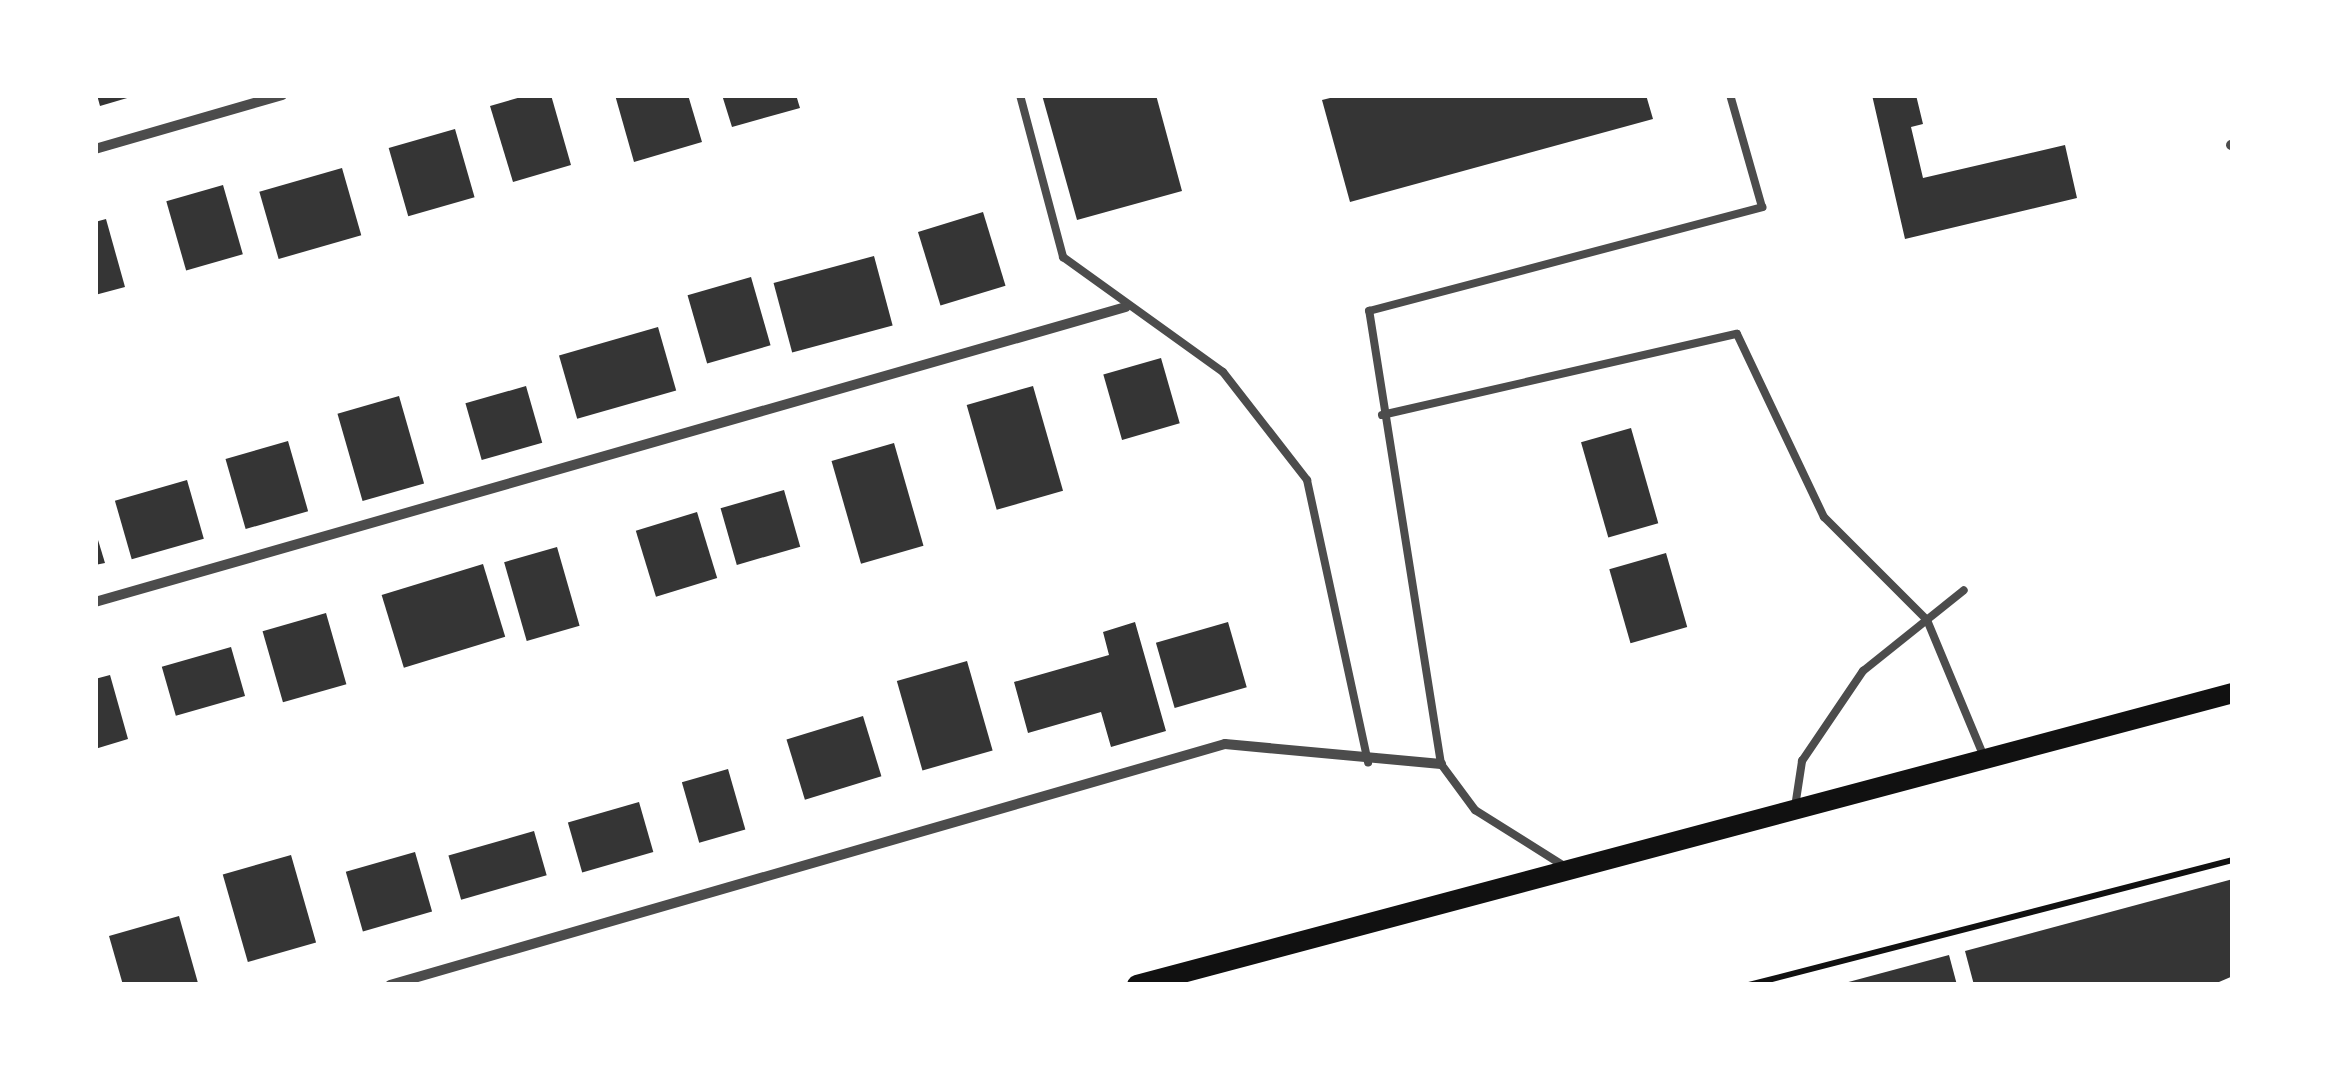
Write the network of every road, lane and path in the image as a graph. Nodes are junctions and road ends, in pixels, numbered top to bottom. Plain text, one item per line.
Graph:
1 (282, 95) edge
2 (1020, 95) edge
3 (1730, 95) edge
4 (95, 149) edge
5 (1126, 307) junction
6 (1382, 415) junction
7 (1964, 590) dead end
8 (95, 602) edge
9 (1926, 620) junction
10 (2233, 693) edge
11 (1986, 762) junction
12 (1368, 764) junction
13 (1441, 764) junction
14 (1795, 807) junction
15 (2233, 860) edge
16 (1568, 868) junction
17 (1188, 978) edge
18 (390, 985) edge
19 (1137, 985) edge
20 (1749, 985) edge

1 - 4 street
2 - 5 lane
3 - 6 lane
5 - 8 street
5 - 12 lane
6 - 9 lane
6 - 13 lane
7 - 9 lane
9 - 11 lane
9 - 14 lane
10 - 11 main road
11 - 14 main road
12 - 13 street
12 - 18 street
13 - 16 lane
14 - 16 main road
15 - 20 path
16 - 17 main road
17 - 19 main road

